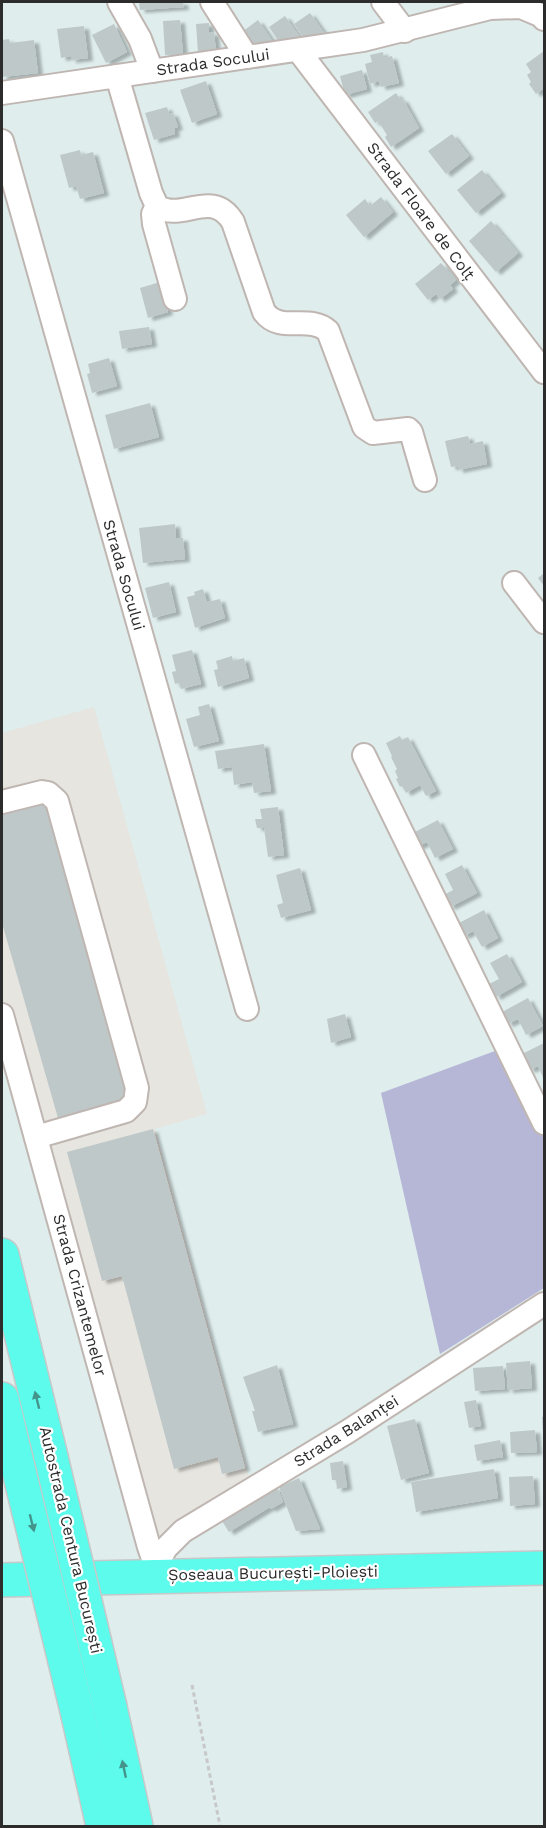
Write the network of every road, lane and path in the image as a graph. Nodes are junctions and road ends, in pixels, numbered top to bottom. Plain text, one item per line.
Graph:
1 (119, 2) edge
2 (212, 2) edge
3 (383, 2) edge
4 (544, 19) edge
5 (414, 28) junction
6 (298, 50) junction
7 (247, 57) junction
8 (152, 71) junction
9 (117, 76) junction
10 (2, 93) edge
11 (2, 141) edge
12 (157, 206) junction
13 (175, 299) dead end
14 (544, 372) edge
15 (425, 480) dead end
16 (514, 583) dead end
17 (544, 622) edge
18 (364, 755) dead end
19 (2, 802) edge
20 (247, 1009) dead end
21 (2, 1015) edge
22 (544, 1123) edge
23 (36, 1137) junction
24 (2, 1255) edge
25 (544, 1304) edge
26 (2, 1399) edge
27 (544, 1568) edge
28 (157, 1571) junction
29 (2, 1580) edge
30 (544, 1582) edge
31 (2, 1594) edge
32 (192, 1685) dead end
33 (88, 1757) junction
34 (90, 1827) edge
35 (103, 1827) edge
36 (136, 1827) edge
37 (220, 1827) edge

1 - 8 street
2 - 7 street
3 - 5 street
4 - 5 street, Strada Socului
5 - 6 street, Strada Socului
6 - 7 street, Strada Socului
6 - 14 street, Strada Floare de Colț
7 - 8 street, Strada Socului
8 - 9 street, Strada Socului
9 - 10 street, Strada Socului
9 - 12 street
11 - 20 street, Strada Socului
12 - 13 street
12 - 15 street
16 - 17 street
18 - 22 street
19 - 23 street
21 - 23 street, Strada Crizantemelor
23 - 28 street, Strada Crizantemelor
36 -> 24 highway, Autostrada Centura București, bridge
25 - 28 street, Strada Balanței
26 -> 33 highway, Autostrada Centura București, bridge
27 - 28 highway, Șoseaua București-Ploiești
28 - 29 highway, Șoseaua București-Ploiești
30 - 31 highway, Șoseaua București-Ploiești
32 - 37 path
33 - 34 highway
33 - 35 highway, Autostrada Centura București

